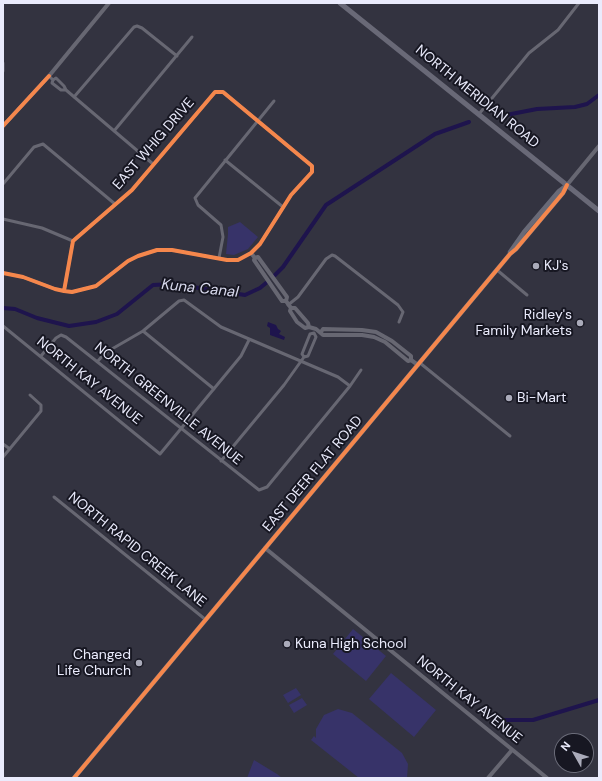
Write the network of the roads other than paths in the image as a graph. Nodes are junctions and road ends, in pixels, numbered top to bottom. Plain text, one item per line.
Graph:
1 (109, 3) edge
2 (340, 3) edge
3 (579, 3) edge
4 (192, 37) dead end
5 (177, 56) junction
6 (3, 65) edge
7 (3, 71) edge
8 (48, 76) junction
9 (74, 97) junction
10 (274, 101) dead end
11 (479, 114) junction
12 (257, 120) junction
13 (3, 126) edge
14 (114, 131) junction
15 (599, 146) edge
16 (224, 160) junction
17 (153, 164) junction
18 (3, 184) edge
19 (567, 185) junction
20 (115, 204) junction
21 (283, 207) junction
22 (599, 211) edge
23 (3, 219) edge
24 (73, 241) junction
25 (251, 253) junction
26 (218, 258) junction
27 (497, 270) junction
28 (3, 273) edge
29 (64, 291) junction
30 (527, 295) dead end
31 (289, 305) junction
32 (399, 322) dead end
33 (3, 326) edge
34 (315, 331) junction
35 (143, 332) junction
36 (249, 340) junction
37 (41, 356) junction
38 (304, 356) junction
39 (301, 361) junction
40 (97, 362) junction
41 (419, 364) junction
42 (361, 370) dead end
43 (350, 386) junction
44 (214, 389) junction
45 (30, 395) dead end
46 (181, 428) junction
47 (510, 436) dead end
48 (3, 444) edge
49 (10, 449) junction
50 (3, 457) edge
51 (221, 461) junction
52 (54, 498) dead end
53 (266, 548) junction
54 (206, 620) junction
55 (512, 750) junction
56 (74, 778) edge
57 (488, 778) edge
58 (547, 778) edge

1 - 8 street
2 - 11 main road, NORTH MERIDIAN ROAD
3 - 11 street
4 - 5 street
5 - 9 street
5 - 14 street
6 - 7 street
8 - 9 street
8 - 13 street
9 - 14 street
10 - 12 street
11 - 19 main road, NORTH MERIDIAN ROAD
12 - 16 street
12 - 17 street, EAST WHIG DRIVE
12 - 21 street
14 - 17 street
15 - 19 street, EAST DEER FLAT ROAD
16 - 21 street
16 - 26 street
17 - 20 street, EAST WHIG DRIVE
18 - 20 street
19 - 22 main road, NORTH MERIDIAN ROAD
19 - 27 main road, EAST DEER FLAT ROAD
20 - 24 street, EAST WHIG DRIVE
21 - 25 street
23 - 24 street
24 - 29 street
25 - 26 street
25 - 31 street
26 - 29 street
27 - 30 street
27 - 41 main road, EAST DEER FLAT ROAD
28 - 29 street
31 - 32 street
31 - 34 street
33 - 37 street, NORTH KAY AVENUE
34 - 38 street
34 - 38 street
34 - 41 street
35 - 36 street
35 - 40 street
35 - 44 street
36 - 39 street
36 - 44 street
37 - 40 street, NORTH GREENVILLE AVENUE
37 - 46 street, NORTH KAY AVENUE
38 - 39 street
39 - 43 street
39 - 51 street
40 - 46 street, NORTH GREENVILLE AVENUE
41 - 47 street
41 - 53 main road, EAST DEER FLAT ROAD
42 - 43 street
43 - 51 street, NORTH GREENVILLE AVENUE
44 - 46 street
45 - 49 street
46 - 51 street, NORTH GREENVILLE AVENUE
48 - 49 street
49 - 50 street
52 - 54 street, NORTH RAPID CREEK LANE
53 - 54 main road, EAST DEER FLAT ROAD
53 - 55 street, NORTH KAY AVENUE
54 - 56 main road, EAST DEER FLAT ROAD
55 - 57 street
55 - 58 street, NORTH KAY AVENUE

